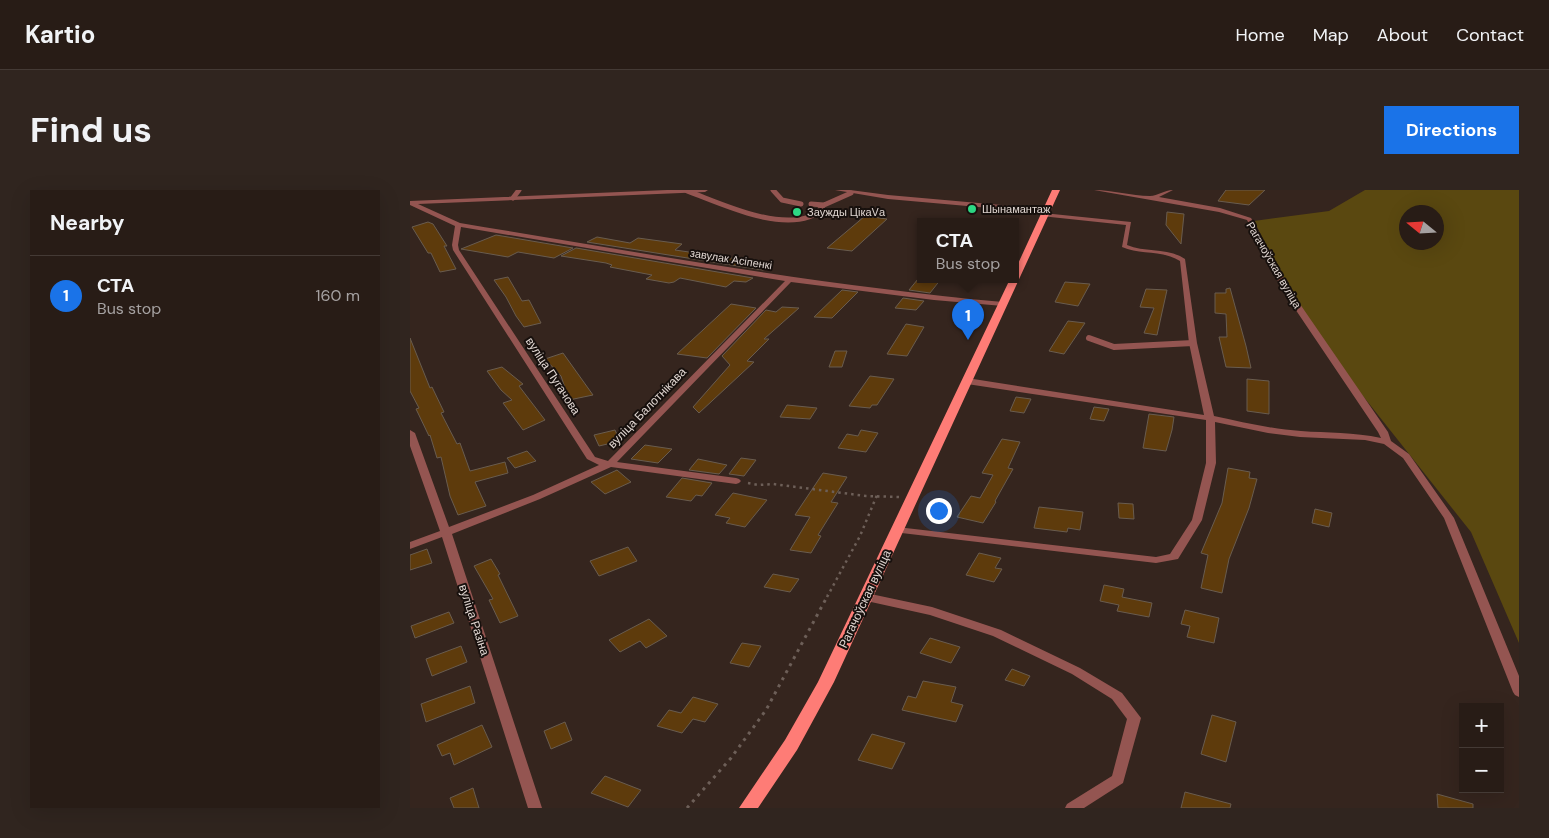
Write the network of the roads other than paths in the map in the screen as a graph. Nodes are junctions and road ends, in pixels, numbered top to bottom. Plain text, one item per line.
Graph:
1 (519, 190) edge
2 (704, 190) edge
3 (773, 190) edge
4 (838, 190) edge
5 (1056, 190) edge
6 (1097, 190) edge
7 (1169, 190) edge
8 (687, 191) edge
9 (592, 192) edge
10 (851, 193) junction
11 (1122, 193) junction
12 (513, 198) junction
13 (1153, 198) junction
14 (410, 203) edge
15 (802, 204) dead end
16 (811, 204) dead end
17 (824, 205) junction
18 (1044, 213) junction
19 (458, 225) junction
20 (1019, 268) edge
21 (790, 279) junction
22 (1012, 283) edge
23 (1003, 304) junction
24 (1089, 338) dead end
25 (1194, 343) junction
26 (967, 381) junction
27 (1208, 418) junction
28 (410, 433) edge
29 (1387, 442) junction
30 (611, 462) junction
31 (736, 481) road end
32 (897, 530) junction
33 (446, 532) junction
34 (410, 546) edge
35 (866, 597) junction
36 (1519, 692) edge
37 (535, 808) edge
38 (748, 808) edge
39 (1072, 808) edge

1 - 12 lane
2 - 8 street
3 - 15 lane
4 - 10 street
5 - 18 main road, Рагачоўская вуліца
6 - 11 street
7 - 11 street
7 - 13 street
8 - 9 street
8 - 17 lane
9 - 12 street
10 - 17 lane
10 - 18 street
11 - 13 street, Рагачоўская вуліца
12 - 14 street
13 - 29 street, Рагачоўская вуліца
14 - 19 street
16 - 17 lane
18 - 20 main road, Рагачоўская вуліца
18 - 25 street
19 - 21 street, завулак Асіпенкі
19 - 30 street, вуліца Пугачова
21 - 23 street, завулак Асіпенкі
21 - 30 street, вуліца Балотнікава
22 - 23 main road, Рагачоўская вуліца
23 - 26 main road, Рагачоўская вуліца
24 - 25 lane
25 - 27 street
26 - 27 street, Рагачоўская вуліца
26 - 32 main road, Рагачоўская вуліца
27 - 29 street, Рагачоўская вуліца
27 - 32 street
28 - 33 street, вуліца Разіна
29 - 36 street, Рагачоўская вуліца
30 - 31 street, вуліца Пугачова
30 - 33 street, вуліца Балотнікава
32 - 35 main road, Рагачоўская вуліца
33 - 34 street, вуліца Балотнікава
33 - 37 street, вуліца Разіна
35 - 38 main road, Рагачоўская вуліца
35 - 39 street

